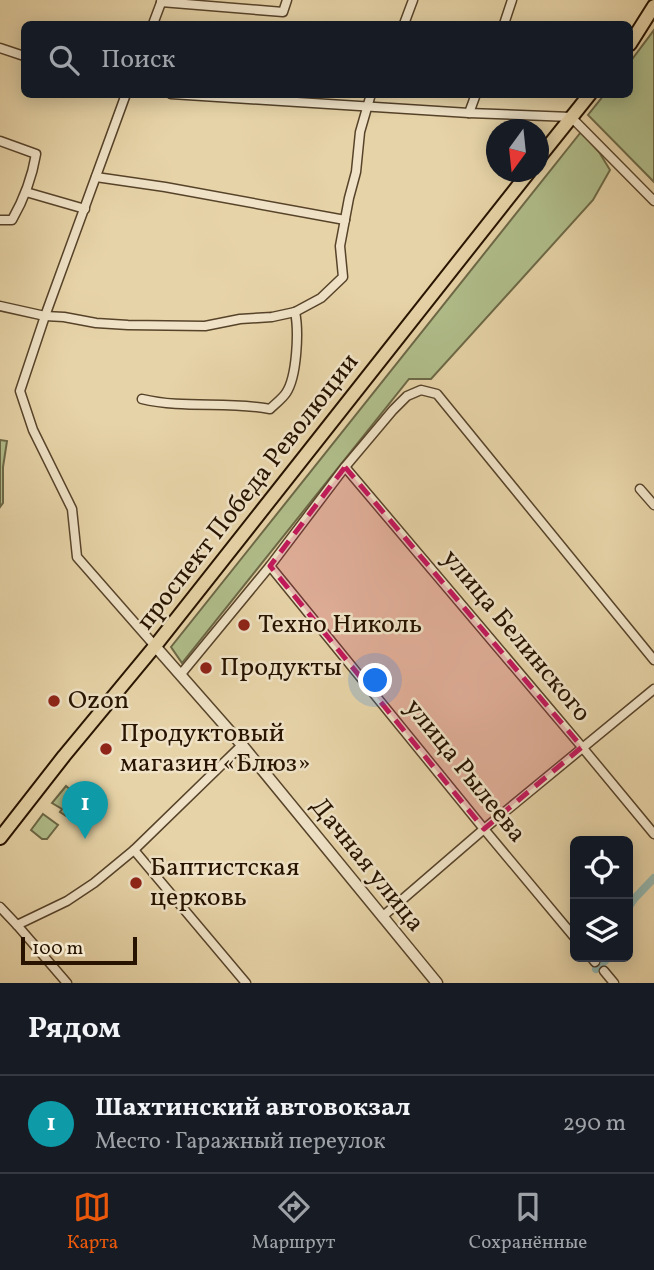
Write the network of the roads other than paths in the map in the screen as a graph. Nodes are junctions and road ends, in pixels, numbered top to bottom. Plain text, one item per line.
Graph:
1 (287, 0) edge
2 (413, 0) edge
3 (512, 0) edge
4 (162, 1) edge
5 (654, 6) edge
6 (154, 21) edge
7 (405, 21) edge
8 (505, 21) edge
9 (633, 38) edge
10 (0, 48) edge
11 (21, 55) edge
12 (125, 98) edge
13 (236, 98) edge
14 (370, 98) edge
15 (474, 98) edge
16 (587, 98) edge
17 (367, 106) junction
18 (468, 113) junction
19 (571, 117) junction
20 (0, 141) edge
21 (549, 145) edge
22 (96, 177) junction
23 (521, 182) edge
24 (26, 192) junction
25 (654, 201) edge
26 (85, 209) junction
27 (0, 220) edge
28 (345, 220) junction
29 (0, 306) edge
30 (295, 312) junction
31 (45, 316) junction
32 (142, 399) dead end
33 (345, 467) junction
34 (640, 489) dead end
35 (654, 505) edge
36 (270, 566) junction
37 (155, 646) junction
38 (654, 660) edge
39 (181, 674) junction
40 (654, 689) edge
41 (242, 745) junction
42 (582, 747) junction
43 (484, 829) junction
44 (654, 834) edge
45 (0, 838) edge
46 (134, 850) junction
47 (0, 907) edge
48 (382, 917) junction
49 (18, 925) junction
50 (570, 932) edge
51 (604, 971) dead end
52 (67, 983) edge
53 (246, 983) edge
54 (437, 983) edge
55 (614, 983) edge

1 - 4 street
2 - 7 street
3 - 8 street
4 - 6 street
5 - 9 main road
10 - 11 street
12 - 22 street
13 - 17 street
14 - 17 street
15 - 18 street
16 - 19 main road
17 - 18 street
17 - 28 street
18 - 19 street
19 - 21 main road
19 - 25 street
20 - 24 street
22 - 26 street
22 - 28 street
23 - 37 main road, проспект Победа Революции
24 - 26 street
24 - 27 street
26 - 31 street
28 - 30 street
29 - 31 street
30 - 31 street
30 - 32 street
31 - 37 street
33 - 36 street
33 - 38 street
33 - 42 street, улица Белинского
34 - 35 street
36 - 39 street
36 - 43 street, улица Рылеева
37 - 39 street, Дачная улица
37 - 45 main road, проспект Победа Революции
39 - 41 street, Дачная улица
40 - 42 street
41 - 46 street
41 - 48 street, Дачная улица
42 - 43 street
42 - 44 street, улица Белинского
43 - 48 street
43 - 50 street, улица Рылеева
46 - 49 street
46 - 53 street
47 - 49 street
48 - 54 street, Дачная улица
49 - 52 street
51 - 55 street

